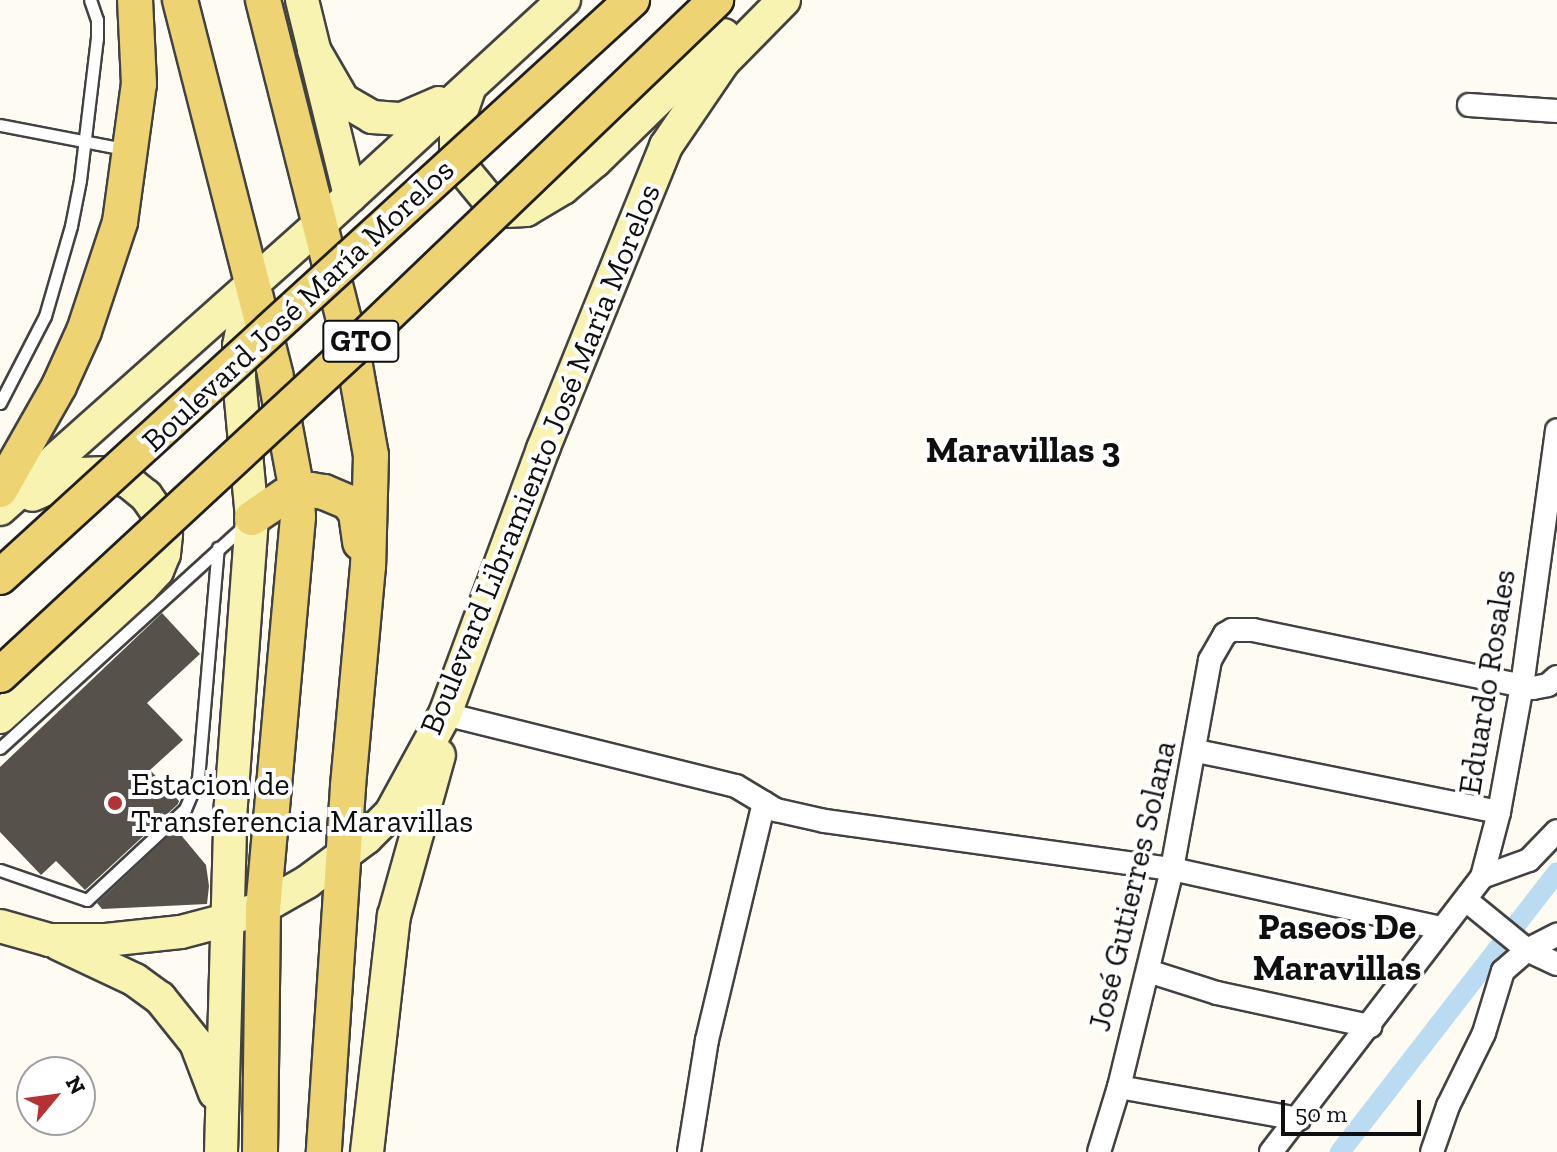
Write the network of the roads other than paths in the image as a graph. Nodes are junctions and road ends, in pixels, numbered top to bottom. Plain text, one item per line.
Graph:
1 (90, 0) edge
2 (135, 0) edge
3 (180, 0) edge
4 (263, 0) edge
5 (302, 0) edge
6 (564, 0) edge
7 (632, 0) edge
8 (716, 0) edge
9 (763, 0) edge
10 (784, 0) edge
11 (314, 50) junction
12 (472, 82) junction
13 (1469, 105) dead end
14 (1557, 111) edge
15 (0, 125) edge
16 (84, 143) junction
17 (132, 150) junction
18 (350, 196) junction
19 (319, 225) junction
20 (251, 285) junction
21 (0, 403) edge
22 (1557, 430) edge
23 (1555, 451) edge
24 (297, 492) junction
25 (1, 496) edge
26 (252, 518) junction
27 (218, 548) junction
28 (0, 577) edge
29 (0, 675) edge
30 (1557, 677) edge
31 (1522, 686) junction
32 (445, 714) junction
33 (0, 717) edge
34 (353, 723) junction
35 (0, 748) edge
36 (1196, 751) junction
37 (764, 803) junction
38 (1499, 812) junction
39 (1557, 831) edge
40 (343, 855) junction
41 (1172, 869) junction
42 (0, 870) edge
43 (1482, 877) junction
44 (1466, 900) junction
45 (263, 907) junction
46 (226, 920) junction
47 (0, 926) edge
48 (1440, 928) junction
49 (1557, 935) edge
50 (49, 940) junction
51 (1522, 947) junction
52 (1557, 964) edge
53 (1148, 971) junction
54 (1370, 1026) junction
55 (1119, 1087) junction
56 (220, 1111) junction
57 (1299, 1119) junction
58 (258, 1145) edge
59 (221, 1152) edge
60 (324, 1152) edge
61 (367, 1152) edge
62 (689, 1152) edge
63 (1099, 1152) edge
64 (1271, 1152) edge
65 (1432, 1152) edge

1 - 16 lane
2 - 17 main road
3 - 20 main road
4 - 19 main road
5 - 11 street
6 - 12 street
7 - 28 main road, Boulevard José María Morelos / GTO, bridge
8 - 29 main road, Boulevard José María Morelos / GTO, bridge
9 - 12 street
10 - 32 street, Boulevard Libramiento José María Morelos
11 - 12 street
11 - 18 street
12 - 18 street
13 - 14 street
15 - 16 lane
16 - 17 lane
16 - 21 lane
17 - 25 main road
18 - 19 street
19 - 20 street
19 - 34 main road
20 - 24 main road
20 - 25 street
20 - 26 street
22 - 23 street, Eduardo Rosales
23 - 31 street, Eduardo Rosales
24 - 26 main road
24 - 34 main road
24 - 45 main road
25 - 33 street
26 - 27 lane
26 - 46 street
27 - 35 lane
27 - 42 lane
30 - 31 street
31 - 36 street, José Gutierres Solana
31 - 38 street, Eduardo Rosales
32 - 37 street
32 - 40 street, Boulevard Libramiento José María Morelos
32 - 61 street
34 - 40 main road
36 - 38 street
36 - 41 street, José Gutierres Solana
37 - 41 street
37 - 62 street
38 - 43 street, Eduardo Rosales
39 - 43 street
40 - 45 street, Boulevard Libramiento José María Morelos
40 - 60 main road
41 - 48 street
41 - 53 street, José Gutierres Solana
43 - 44 street, Eduardo Rosales
44 - 48 street, Eduardo Rosales
44 - 51 street
45 - 46 street, Boulevard Libramiento José María Morelos
45 - 58 main road
46 - 50 street, Boulevard Libramiento José María Morelos
46 - 56 street
47 - 50 street, Boulevard Libramiento José María Morelos
48 - 54 street, Eduardo Rosales
49 - 51 street
50 - 56 street
51 - 52 street
51 - 65 street
53 - 54 street
53 - 55 street, José Gutierres Solana
54 - 57 street, Eduardo Rosales
55 - 57 street
55 - 63 street, José Gutierres Solana
56 - 59 street
57 - 64 street, Eduardo Rosales

